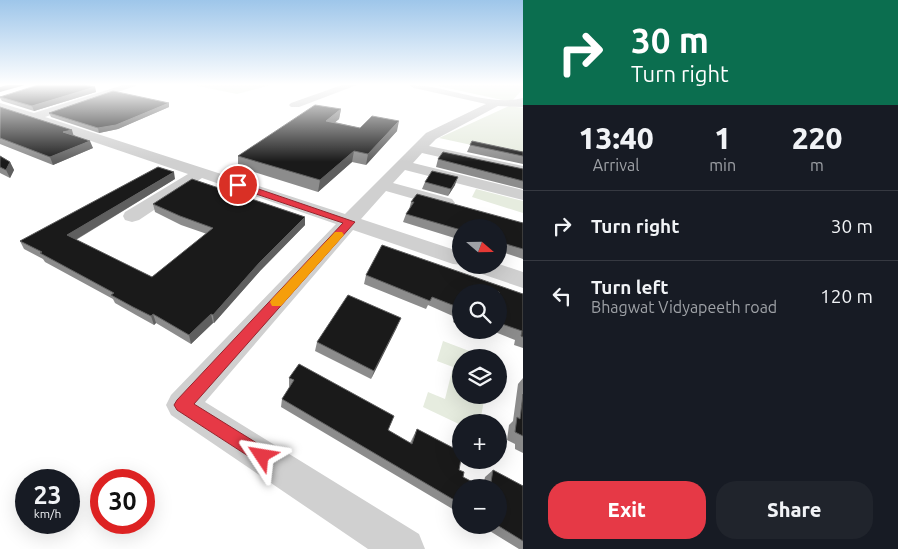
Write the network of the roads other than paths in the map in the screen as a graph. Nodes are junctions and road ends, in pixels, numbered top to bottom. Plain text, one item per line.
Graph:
1 (14, 111) edge
2 (54, 111) edge
3 (498, 111) edge
4 (34, 117) junction
5 (411, 156) junction
6 (523, 171) edge
7 (201, 172) junction
8 (382, 185) junction
9 (523, 195) edge
10 (466, 209) edge
11 (132, 216) dead end
12 (350, 222) junction
13 (452, 256) edge
14 (505, 274) edge
15 (523, 280) edge
16 (404, 549) edge

1 - 4 street
2 - 4 street
3 - 5 street
4 - 7 street
5 - 6 street
5 - 8 street
5 - 9 street
7 - 11 street
7 - 12 street
8 - 10 street
8 - 12 street
12 - 13 street
12 - 16 street
14 - 15 street

